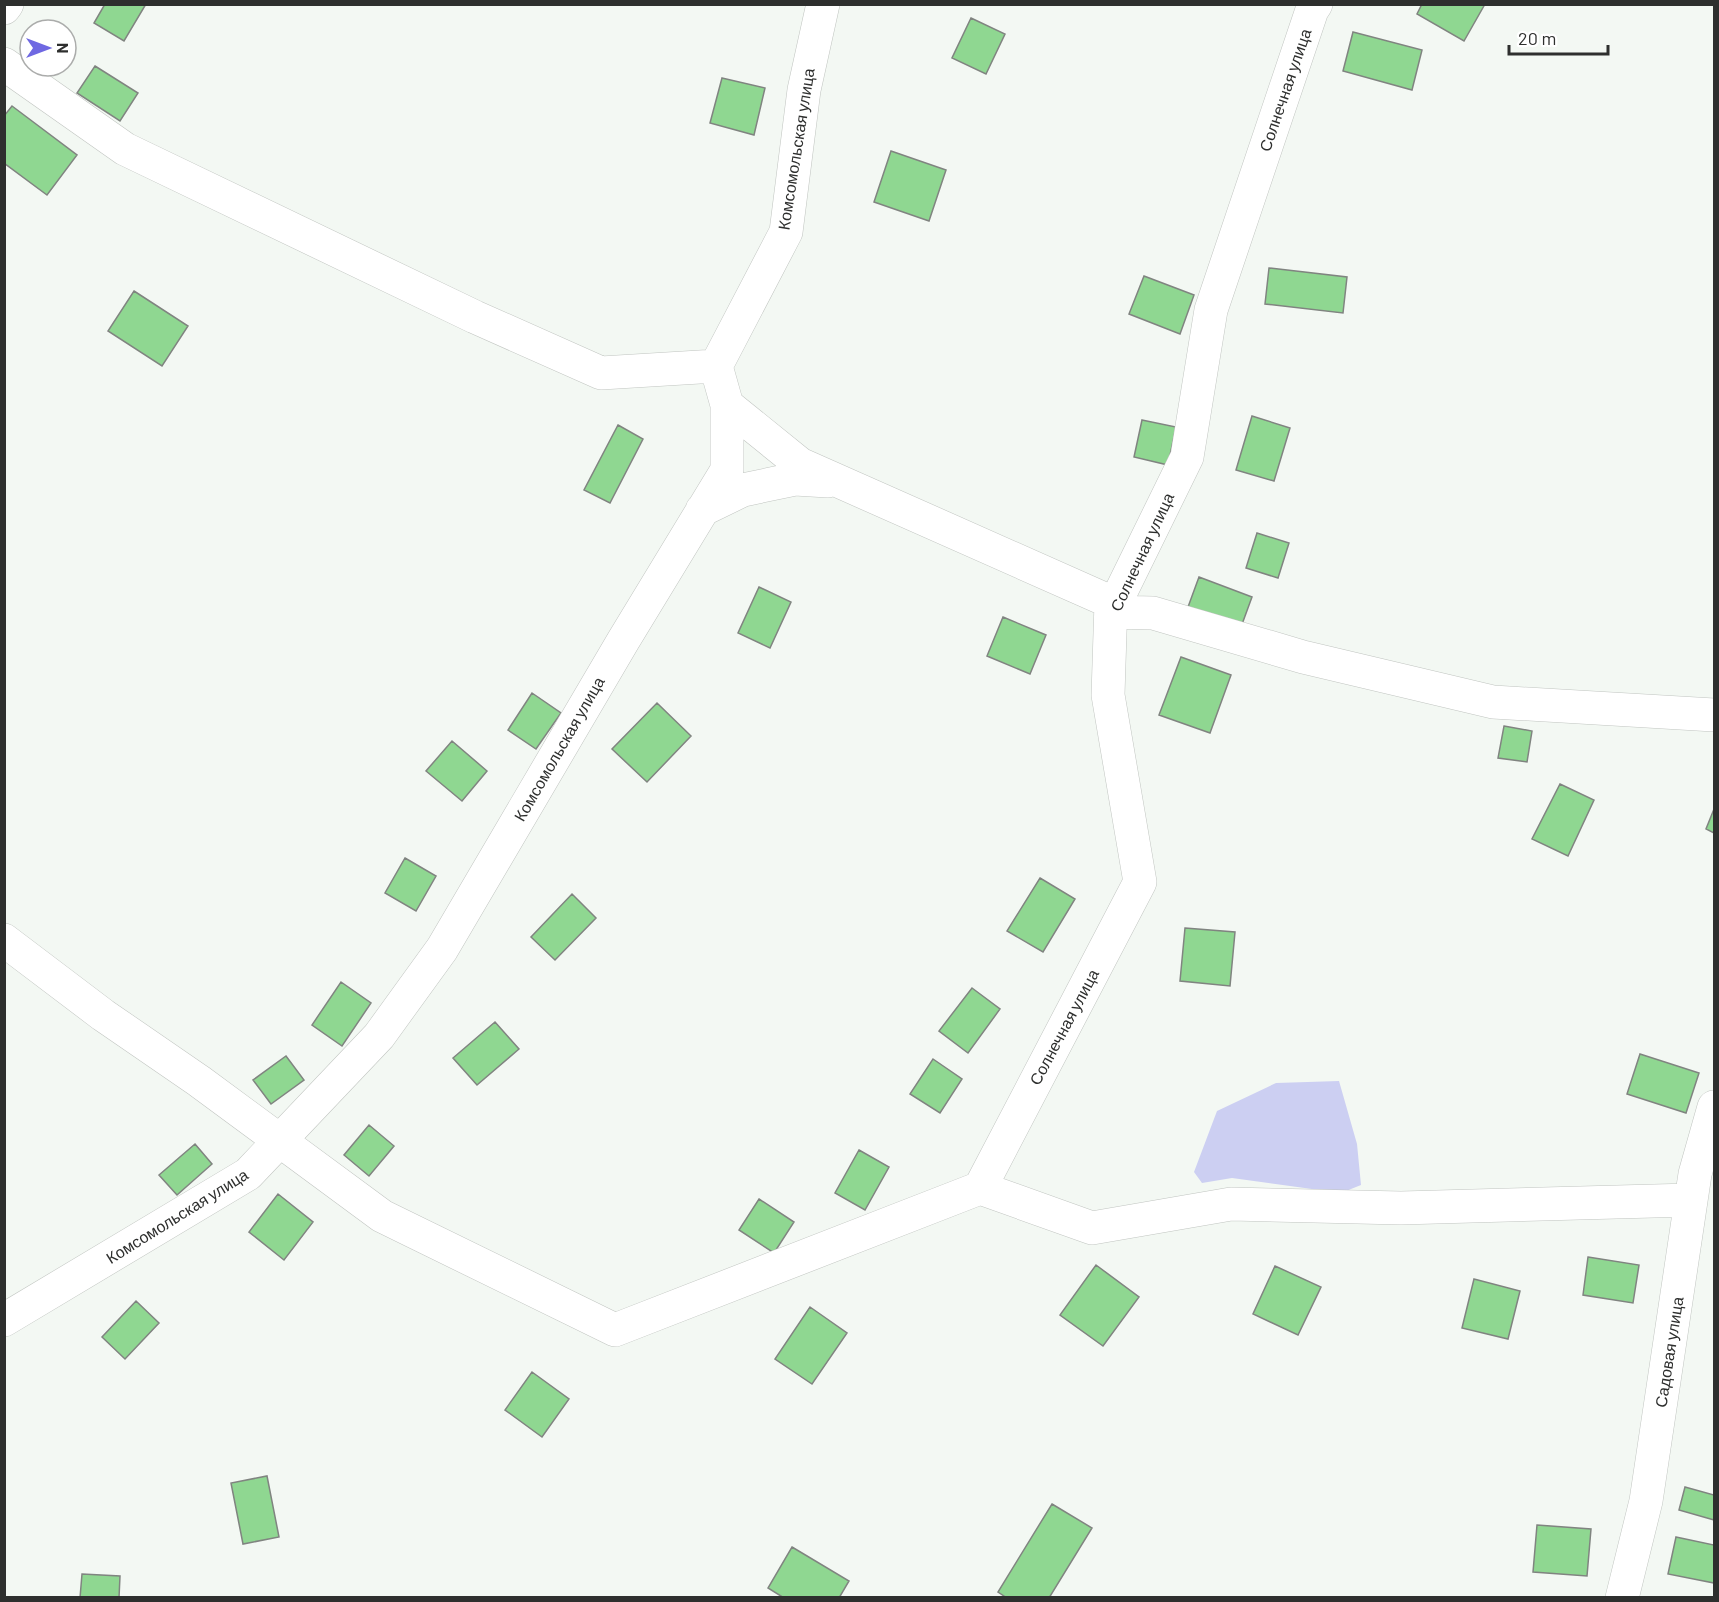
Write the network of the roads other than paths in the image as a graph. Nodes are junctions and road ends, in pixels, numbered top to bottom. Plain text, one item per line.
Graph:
1 (823, 4) edge
2 (1316, 4) edge
3 (4, 64) edge
4 (716, 366) junction
5 (727, 405) junction
6 (839, 482) junction
7 (702, 510) junction
8 (1111, 612) junction
9 (1714, 715) edge
10 (4, 940) edge
11 (1714, 1107) edge
12 (280, 1140) junction
13 (980, 1188) junction
14 (1691, 1200) junction
15 (4, 1320) edge
16 (1622, 1598) edge

1 - 4 street, Комсомольская улица
2 - 8 street, Солнечная улица
3 - 4 street
4 - 5 street, Комсомольская улица
5 - 6 street
5 - 7 street, Комсомольская улица
6 - 7 street
6 - 8 street
7 - 12 street, Комсомольская улица
8 - 9 street
8 - 13 street, Солнечная улица
10 - 12 street
11 - 14 street, Садовая улица
12 - 13 street
12 - 15 street, Комсомольская улица
13 - 14 street
14 - 16 street, Садовая улица

